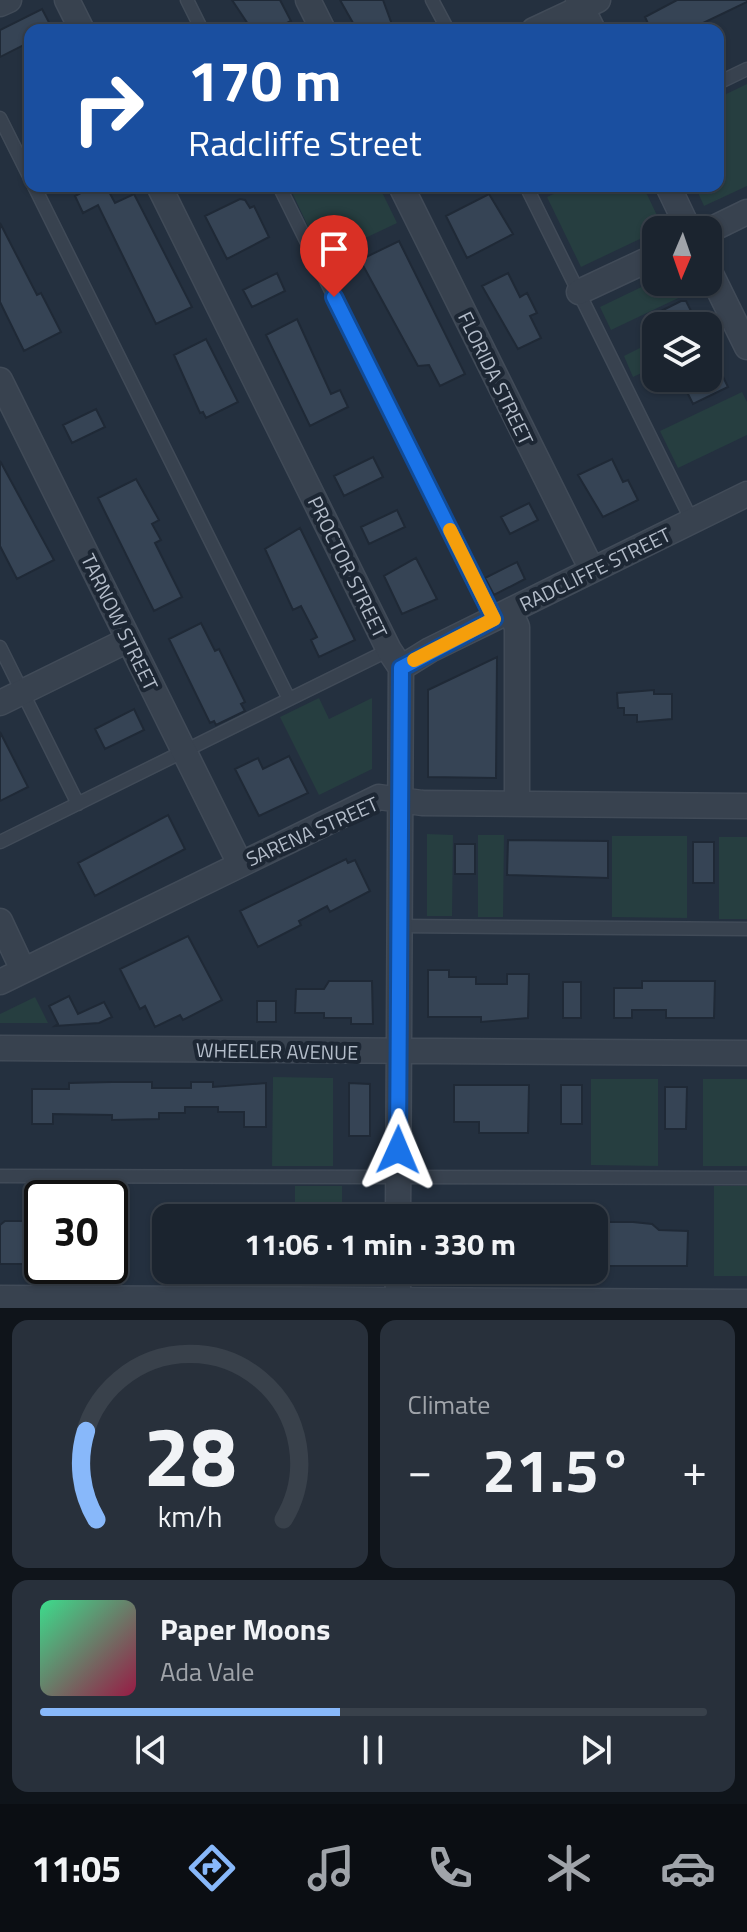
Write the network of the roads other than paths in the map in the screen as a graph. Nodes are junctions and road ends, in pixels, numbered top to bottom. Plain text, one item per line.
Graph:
1 (9, 0) edge
2 (67, 0) edge
3 (187, 0) edge
4 (308, 0) edge
5 (432, 0) edge
6 (586, 3) edge
7 (0, 4) edge
8 (79, 24) edge
9 (199, 24) edge
10 (320, 24) edge
11 (445, 24) edge
12 (546, 24) edge
13 (591, 24) edge
14 (747, 69) edge
15 (724, 80) edge
16 (0, 118) edge
17 (24, 166) edge
18 (37, 192) edge
19 (162, 192) edge
20 (282, 192) edge
21 (404, 192) edge
22 (529, 192) edge
23 (671, 192) edge
24 (747, 212) edge
25 (682, 216) edge
26 (722, 224) edge
27 (642, 263) edge
28 (579, 292) junction
29 (722, 296) edge
30 (747, 347) edge
31 (0, 380) edge
32 (747, 494) edge
33 (692, 521) junction
34 (592, 570) junction
35 (502, 615) junction
36 (128, 640) junction
37 (0, 647) edge
38 (395, 659) junction
39 (22, 692) junction
40 (289, 699) junction
41 (0, 703) edge
42 (185, 753) junction
43 (401, 800) junction
44 (78, 804) junction
45 (517, 804) junction
46 (747, 806) edge
47 (0, 842) edge
48 (240, 864) junction
49 (0, 921) edge
50 (400, 926) junction
51 (747, 929) edge
52 (23, 970) junction
53 (0, 982) edge
54 (0, 1048) edge
55 (399, 1052) junction
56 (747, 1053) edge
57 (0, 1176) edge
58 (398, 1176) junction
59 (747, 1178) edge
60 (398, 1204) edge
61 (0, 1298) edge
62 (747, 1302) edge
63 (398, 1304) edge

1 - 7 street
2 - 8 street
3 - 9 lane
4 - 10 street
5 - 11 lane
6 - 12 street
6 - 13 street
14 - 15 lane
16 - 17 lane
18 - 40 lane
19 - 38 street, PROCTOR STREET
20 - 35 lane
21 - 34 street, FLORIDA STREET
22 - 28 lane
23 - 25 street
24 - 26 street
27 - 28 street
28 - 33 lane
29 - 30 street
31 - 36 street, TARNOW STREET
32 - 33 street, RADCLIFFE STREET
33 - 34 street, RADCLIFFE STREET
34 - 35 street, RADCLIFFE STREET
35 - 38 street, RADCLIFFE STREET
35 - 45 street
36 - 39 street
36 - 42 street, TARNOW STREET
37 - 39 lane
38 - 40 lane
38 - 43 street, PROCTOR STREET
39 - 41 street
39 - 44 lane
40 - 42 lane
42 - 44 lane
42 - 48 street, TARNOW STREET
43 - 45 street, SARENA STREET
43 - 48 street, SARENA STREET
43 - 50 street, PROCTOR STREET
44 - 47 lane
45 - 46 street, SARENA STREET
48 - 52 street, SARENA STREET
49 - 52 street
50 - 51 lane
50 - 55 street, PROCTOR STREET
52 - 53 street, SARENA STREET
54 - 55 street, WHEELER AVENUE
55 - 56 street, WHEELER AVENUE
55 - 58 street, PROCTOR STREET
57 - 58 lane
58 - 59 lane
58 - 60 street, PROCTOR STREET
61 - 63 street
62 - 63 street

